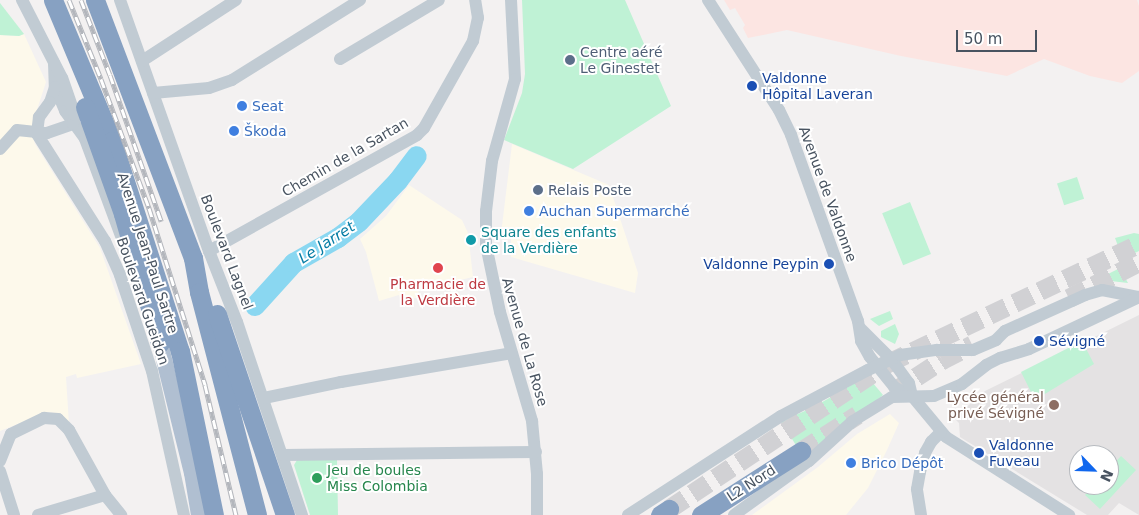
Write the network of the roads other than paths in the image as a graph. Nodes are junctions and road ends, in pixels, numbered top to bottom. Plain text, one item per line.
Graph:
1 (22, 0) edge
2 (47, 0) edge
3 (53, 0) edge
4 (95, 0) edge
5 (102, 0) edge
6 (120, 0) edge
7 (236, 0) edge
8 (360, 0) edge
9 (439, 0) edge
10 (475, 0) edge
11 (511, 0) edge
12 (708, 0) edge
13 (340, 59) dead end
14 (142, 61) junction
15 (54, 63) junction
16 (55, 88) junction
17 (153, 92) junction
18 (73, 124) junction
19 (38, 134) junction
20 (0, 149) edge
21 (157, 162) junction
22 (201, 254) junction
23 (1139, 297) edge
24 (860, 328) junction
25 (160, 343) junction
26 (512, 353) junction
27 (892, 360) junction
28 (877, 366) junction
29 (912, 396) junction
30 (264, 398) junction
31 (941, 432) junction
32 (536, 452) junction
33 (283, 455) junction
34 (0, 461) edge
35 (0, 471) edge
36 (105, 495) junction
37 (189, 514) edge
38 (14, 515) edge
39 (38, 515) edge
40 (121, 515) edge
41 (214, 515) edge
42 (257, 515) edge
43 (285, 515) edge
44 (302, 515) edge
45 (537, 515) edge
46 (628, 515) edge
47 (701, 515) edge
48 (718, 515) edge
49 (734, 515) edge
50 (921, 515) edge
51 (1069, 515) edge

1 - 15 street, Boulevard Gueidon
2 - 25 highway
3 - 41 highway, Avenue Jean-Paul Sartre
4 - 21 highway
5 - 21 highway
6 - 14 street, Boulevard Lagnel
7 - 14 street
8 - 17 street
9 - 13 street
10 - 22 street, Chemin de la Sartan
11 - 26 street, Avenue de La Rose
12 - 24 street, Avenue de Valdonne
14 - 17 street, Boulevard Lagnel
15 - 16 street, Boulevard Gueidon
15 - 18 street, Boulevard Gueidon
16 - 18 street, Boulevard Gueidon
16 - 19 street, Boulevard Gueidon
17 - 22 street, Boulevard Lagnel
18 - 19 street
18 - 25 street, Boulevard Gueidon
19 - 20 street
19 - 37 street, Boulevard Gueidon
21 - 22 highway
22 - 30 street, Boulevard Lagnel
22 - 42 highway
22 - 43 highway
23 - 27 street
23 - 29 street
24 - 27 street, Avenue de Valdonne
24 - 28 street, Avenue de Valdonne
25 - 37 main road, Boulevard Gueidon
26 - 30 street
26 - 32 street, Avenue de La Rose
27 - 28 street
27 - 29 street, Avenue de Valdonne
28 - 29 street, Avenue de Valdonne
28 - 46 street
29 - 31 street
29 - 49 street
30 - 33 street, Boulevard Lagnel
31 - 50 street
31 - 51 street
32 - 33 street
32 - 45 street, Avenue de La Rose
33 - 44 street, Boulevard Lagnel
34 - 36 street
35 - 38 street
36 - 39 street
36 - 40 street
47 - 48 highway, L2 Nord

